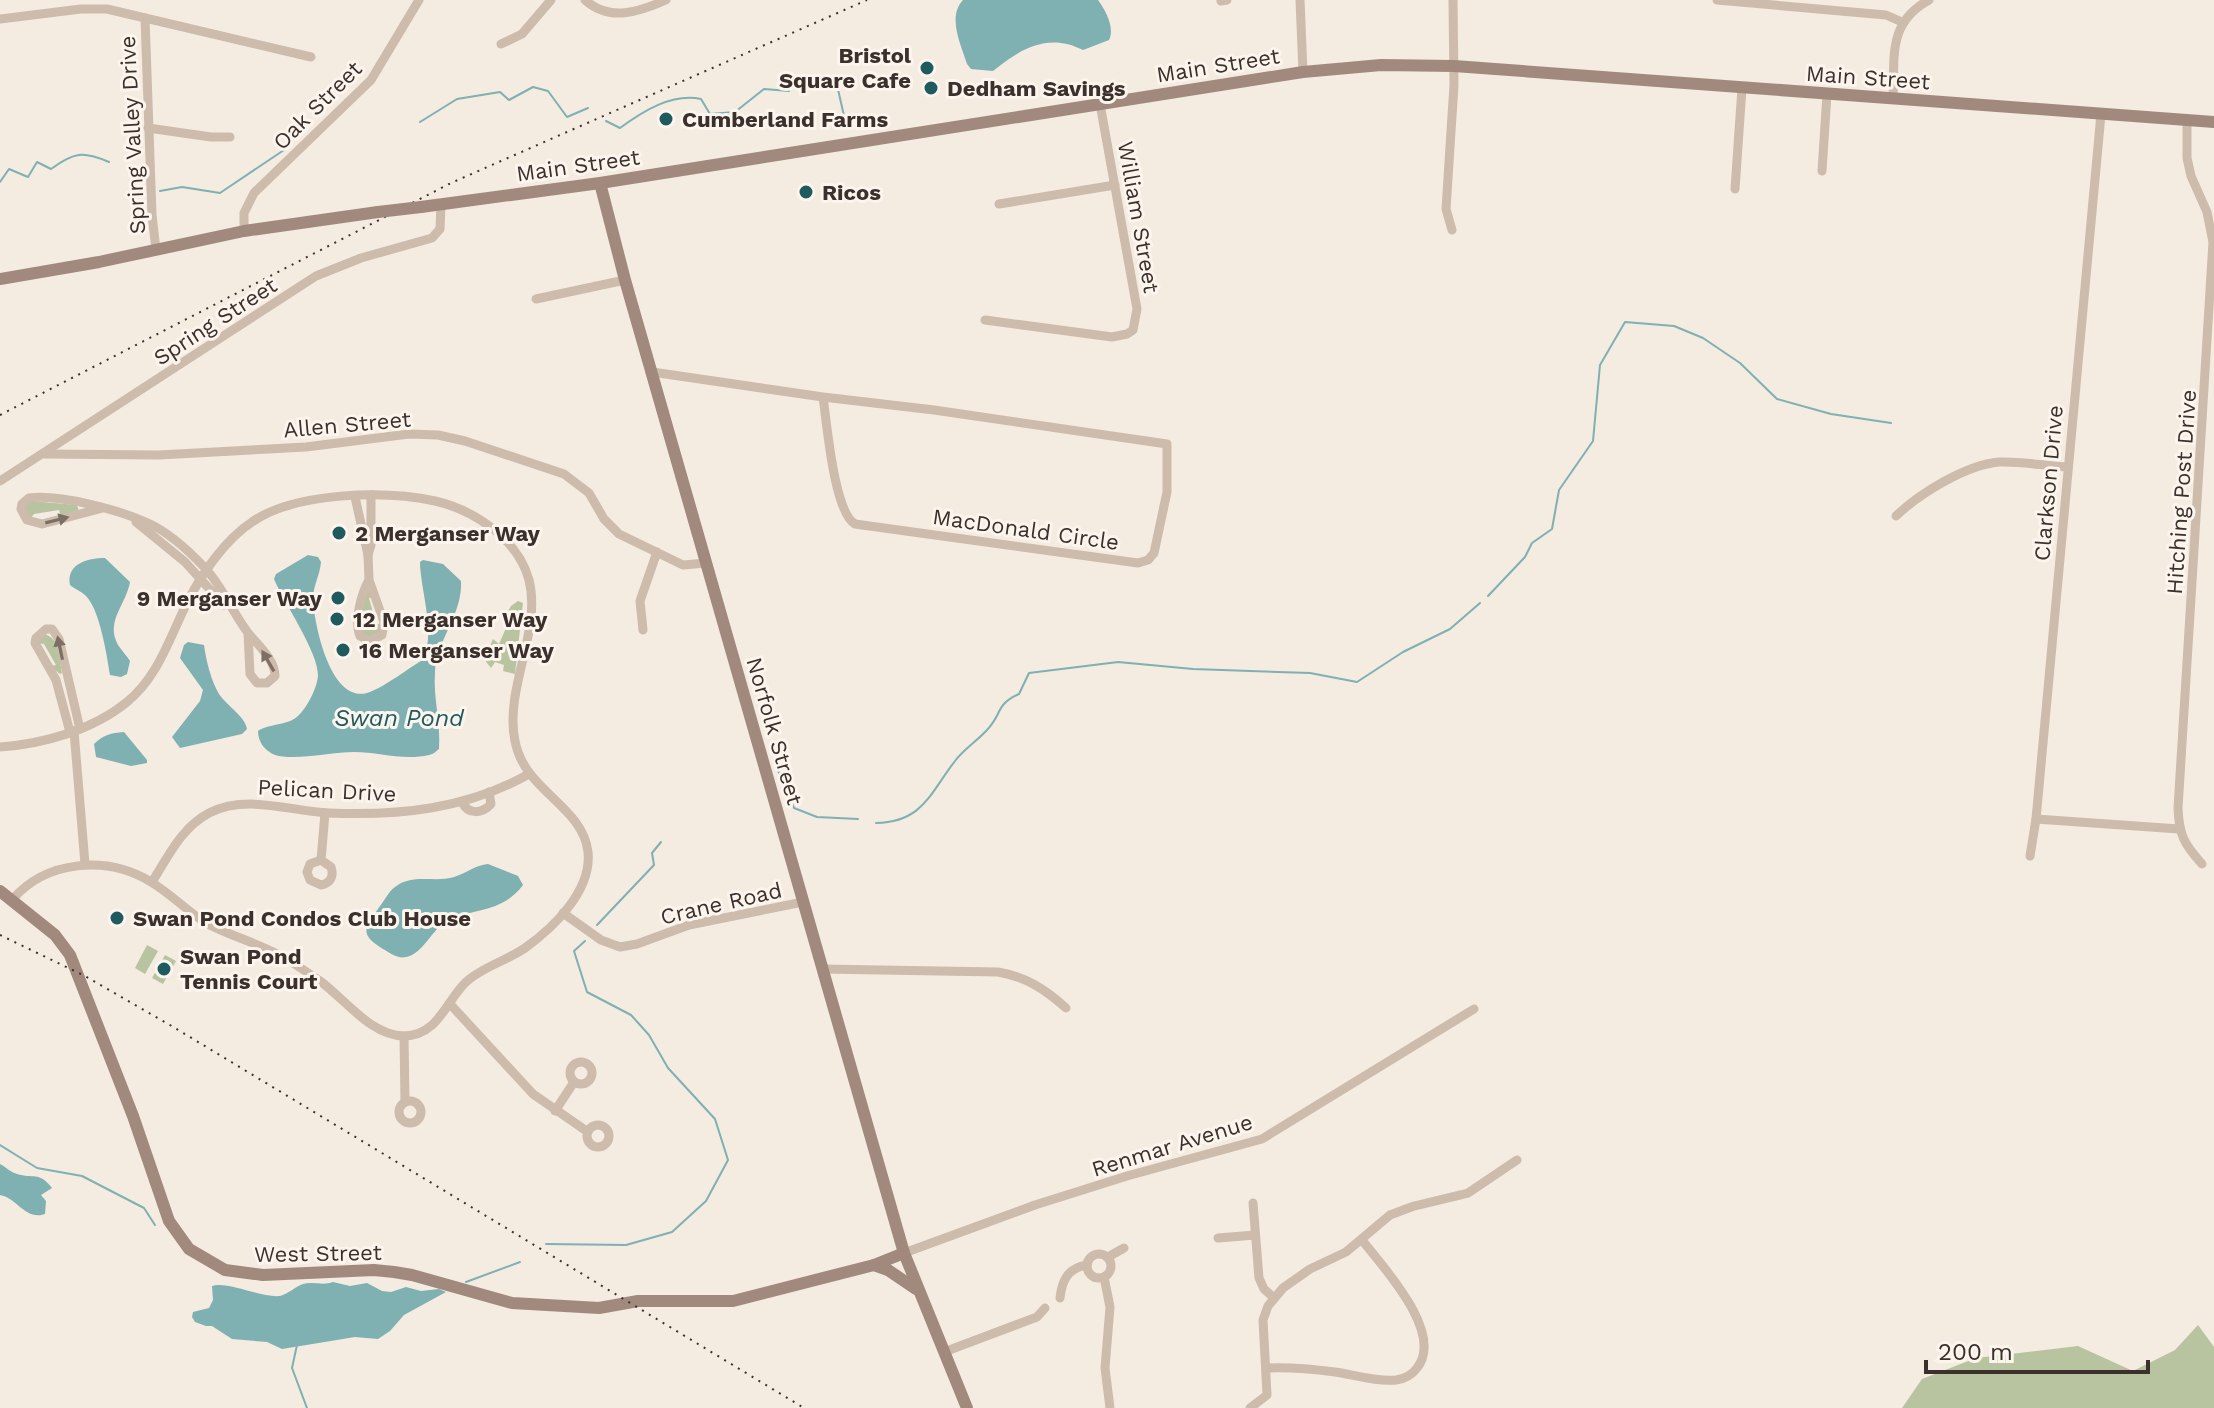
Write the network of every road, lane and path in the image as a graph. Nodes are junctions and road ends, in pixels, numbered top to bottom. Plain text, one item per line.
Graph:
1 (419, 0) edge
2 (551, 0) edge
3 (585, 0) edge
4 (666, 0) edge
5 (1300, 0) edge
6 (1453, 0) edge
7 (1717, 0) edge
8 (1929, 0) edge
9 (1801, 3) edge
10 (145, 18) junction
11 (0, 19) edge
12 (1902, 22) junction
13 (501, 44) dead end
14 (311, 57) dead end
15 (1454, 66) junction
16 (1303, 72) junction
17 (1742, 88) junction
18 (1827, 94) junction
19 (1893, 99) junction
20 (1100, 104) junction
21 (2101, 114) junction
22 (2187, 120) junction
23 (2214, 122) edge
24 (148, 128) junction
25 (230, 137) dead end
26 (1822, 171) dead end
27 (600, 183) junction
28 (1115, 185) junction
29 (1735, 189) dead end
30 (441, 204) junction
31 (999, 204) dead end
32 (1452, 230) dead end
33 (244, 231) junction
34 (156, 250) junction
35 (0, 279) edge
36 (625, 280) junction
37 (536, 299) dead end
38 (985, 320) dead end
39 (652, 372) junction
40 (823, 397) junction
41 (45, 454) junction
42 (2068, 467) junction
43 (0, 481) edge
44 (371, 495) junction
45 (355, 497) junction
46 (103, 508) junction
47 (1896, 516) dead end
48 (657, 552) junction
49 (368, 555) junction
50 (706, 563) junction
51 (204, 574) junction
52 (369, 580) junction
53 (643, 630) dead end
54 (248, 633) junction
55 (61, 679) junction
56 (75, 731) junction
57 (0, 747) edge
58 (529, 774) junction
59 (325, 813) junction
60 (2036, 819) junction
61 (2179, 829) junction
62 (2030, 856) dead end
63 (321, 860) dead end
64 (85, 864) junction
65 (2202, 864) dead end
66 (152, 882) junction
67 (0, 891) edge
68 (12, 900) junction
69 (803, 902) junction
70 (563, 913) junction
71 (822, 969) junction
72 (450, 1004) junction
73 (1066, 1008) dead end
74 (1474, 1009) dead end
75 (404, 1036) junction
76 (574, 1082) dead end
77 (405, 1102) dead end
78 (555, 1111) junction
79 (588, 1132) dead end
80 (1517, 1160) dead end
81 (1253, 1203) dead end
82 (1255, 1235) junction
83 (1218, 1238) dead end
84 (1362, 1240) junction
85 (1124, 1248) dead end
86 (904, 1253) junction
87 (1108, 1257) junction
88 (874, 1265) junction
89 (1087, 1265) junction
90 (1104, 1277) junction
91 (917, 1289) junction
92 (1060, 1298) dead end
93 (1274, 1298) junction
94 (1045, 1308) dead end
95 (944, 1352) junction
96 (1267, 1368) junction
97 (967, 1408) edge
98 (1110, 1408) edge
99 (1250, 1408) edge

1 - 33 street, Oak Street
2 - 13 street
3 - 4 street
5 - 16 street
6 - 15 street
7 - 9 street
8 - 12 street
9 - 12 street
10 - 11 street
10 - 14 street
10 - 24 street, Spring Valley Drive
12 - 19 street
15 - 16 main road, Main Street
15 - 17 main road, Main Street
15 - 32 street
16 - 20 main road, Main Street
17 - 18 main road, Main Street
17 - 29 street
18 - 19 main road, Main Street
18 - 26 street
19 - 21 main road, Main Street
20 - 27 main road, Main Street
20 - 28 street, William Street
21 - 22 main road, Main Street
21 - 42 street, Clarkson Drive
22 - 23 main road, Main Street
22 - 61 street, Hitching Post Drive
24 - 25 street
24 - 34 street, Spring Valley Drive
27 - 30 main road, Main Street
27 - 36 main road, Norfolk Street
28 - 31 street
28 - 38 street, William Street
30 - 33 main road, Main Street, bridge
30 - 41 street, Spring Street
33 - 34 main road, Main Street
34 - 35 main road, Main Street
36 - 37 street
36 - 39 main road, Norfolk Street
39 - 40 street, MacDonald Circle
39 - 50 main road, Norfolk Street
40 - 40 street, MacDonald Circle
41 - 43 street, Spring Street
41 - 48 street, Allen Street
42 - 47 street
42 - 60 street, Clarkson Drive
44 - 45 street
44 - 49 street
44 - 58 street
45 - 49 street
45 - 51 street
46 -> 46 street
46 - 51 street
48 - 50 street, Allen Street
48 - 53 street
49 - 52 street
50 - 69 main road, Norfolk Street
51 - 54 street
51 - 56 street
52 - 52 street
54 -> 54 street
55 -> 55 street
55 - 56 street
56 - 57 street
56 - 64 street
58 - 59 street, Pelican Drive
58 - 70 street
59 - 63 street
59 - 66 street, Pelican Drive
60 - 61 street
60 - 62 street, Clarkson Drive
61 - 65 street
64 - 66 street
64 - 68 street
66 - 75 street
67 - 68 main road, West Street
68 - 88 main road, West Street
69 - 70 street, Crane Road
69 - 71 main road, Norfolk Street
70 - 72 street
71 - 73 street
71 - 86 main road, Norfolk Street
72 - 75 street
72 - 78 street
74 - 86 street, Renmar Avenue
75 - 77 street
76 - 78 street
78 - 79 street
80 - 84 street
81 - 82 street
82 - 83 street
82 - 93 street
84 - 93 street
84 - 96 street
85 - 87 street
86 - 88 main road, West Street
86 - 91 main road, Norfolk Street
87 - 89 street
87 - 90 street
88 - 91 main road
89 - 90 street
89 - 92 street
90 - 98 street
91 - 95 main road
93 - 96 street
94 - 95 street
95 - 97 main road
96 - 99 street

